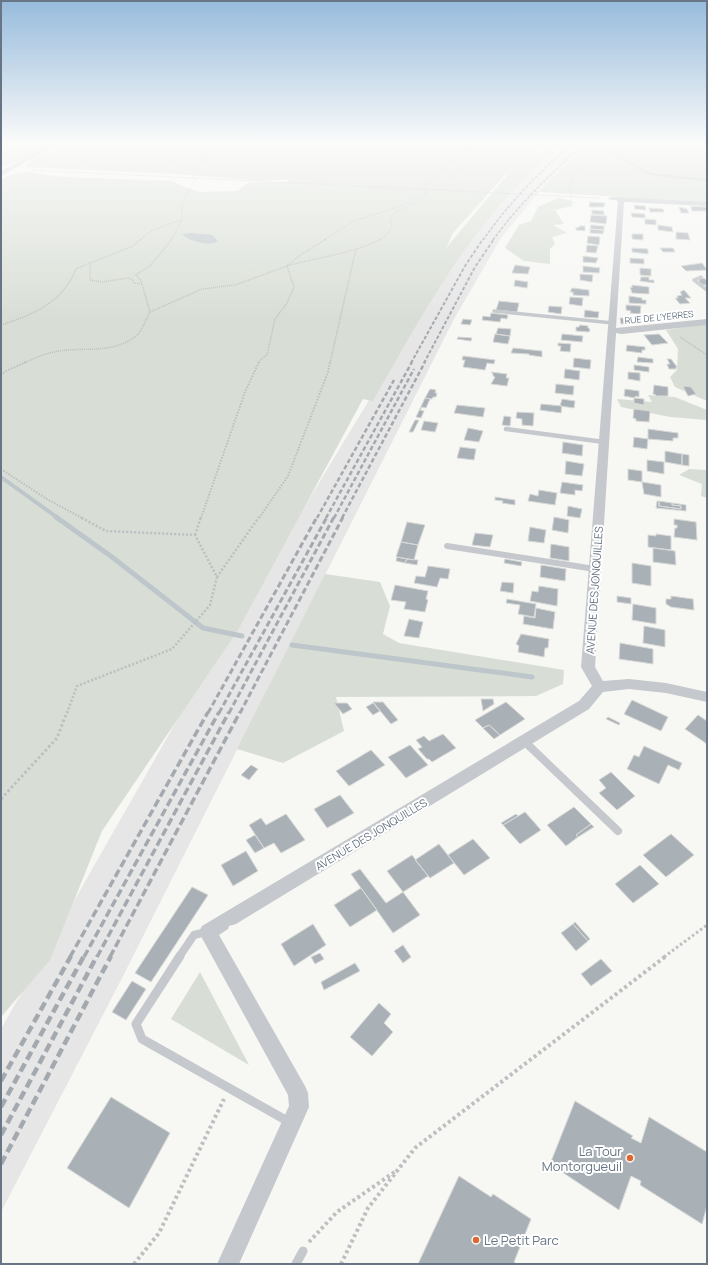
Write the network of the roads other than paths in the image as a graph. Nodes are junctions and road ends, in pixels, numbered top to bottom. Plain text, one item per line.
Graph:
1 (616, 201) edge
2 (653, 201) edge
3 (707, 204) edge
4 (701, 277) dead end
5 (707, 290) edge
6 (494, 311) dead end
7 (707, 322) edge
8 (613, 327) junction
9 (506, 429) dead end
10 (604, 442) junction
11 (447, 546) dead end
12 (595, 569) junction
13 (599, 687) junction
14 (707, 697) edge
15 (524, 741) junction
16 (618, 831) dead end
17 (220, 924) junction
18 (292, 1123) junction
19 (303, 1251) road end
20 (228, 1264) edge
21 (296, 1264) edge

1 - 8 street, AVENUE DES JONQUILLES
2 - 3 street, AVENUE DES JONQUILLES
4 - 5 lane
6 - 8 lane
7 - 8 street, RUE DE L'YERRES
8 - 10 street, AVENUE DES JONQUILLES
9 - 10 lane
10 - 12 street, AVENUE DES JONQUILLES
11 - 12 lane
12 - 13 street, AVENUE DES JONQUILLES
13 - 14 street
13 - 15 street, AVENUE DES JONQUILLES
15 - 16 lane
15 - 17 street, AVENUE DES JONQUILLES
17 - 18 street
17 - 18 lane
18 - 20 street
19 - 21 lane

